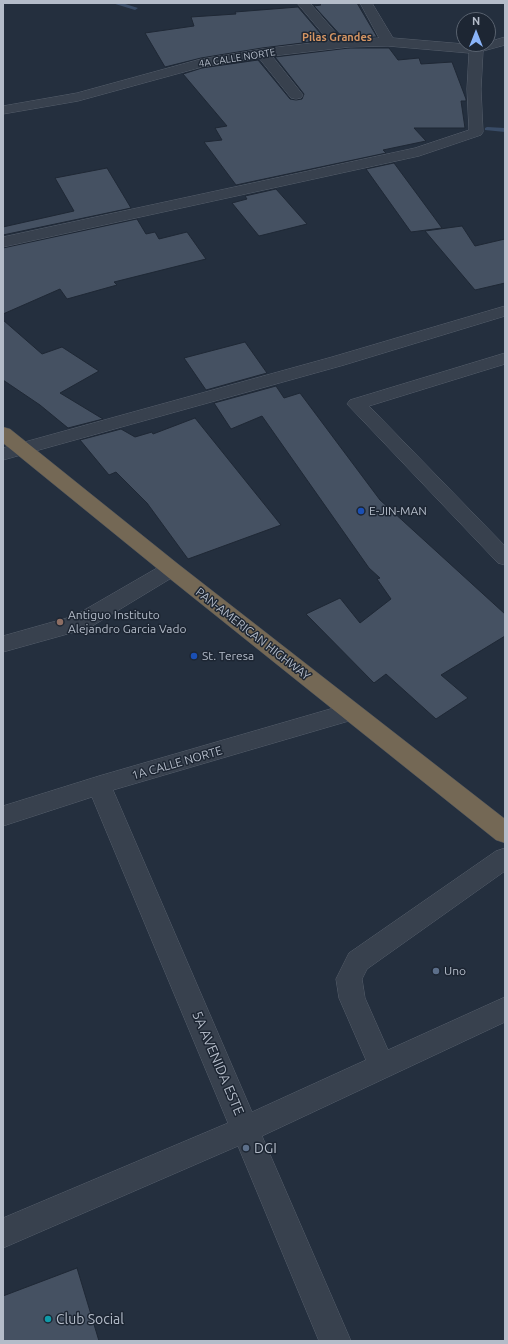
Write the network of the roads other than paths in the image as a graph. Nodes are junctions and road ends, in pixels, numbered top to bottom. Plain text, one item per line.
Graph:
1 (303, 3) edge
2 (366, 3) edge
3 (388, 42) junction
4 (339, 44) junction
5 (456, 47) edge
6 (476, 52) edge
7 (262, 53) junction
8 (296, 95) dead end
9 (3, 110) edge
10 (3, 242) edge
11 (505, 311) edge
12 (505, 358) edge
13 (3, 433) edge
14 (13, 451) edge
15 (505, 558) edge
16 (171, 569) junction
17 (3, 644) edge
18 (351, 712) junction
19 (99, 785) junction
20 (3, 816) edge
21 (505, 833) edge
22 (505, 858) edge
23 (505, 1009) edge
24 (382, 1066) junction
25 (246, 1129) junction
26 (3, 1232) edge
27 (335, 1341) edge

1 - 4 street
2 - 3 street
3 - 4 street, 4A CALLE NORTE
3 - 5 street, 4A CALLE NORTE
4 - 7 street, 4A CALLE NORTE
6 - 10 street
7 - 8 street
7 - 9 street, 4A CALLE NORTE
11 - 14 street
12 - 15 street
13 - 14 highway, PAN-AMERICAN HIGHWAY
14 - 16 highway, PAN-AMERICAN HIGHWAY
16 - 17 street
16 - 18 highway, PAN-AMERICAN HIGHWAY
18 - 19 street, 1A CALLE NORTE
18 - 21 highway, PAN-AMERICAN HIGHWAY
19 - 20 street, 1A CALLE NORTE
19 - 25 street, 5A AVENIDA ESTE
22 - 24 street
23 - 24 street
24 - 25 street
25 - 26 street
25 - 27 street, 5A AVENIDA ESTE

